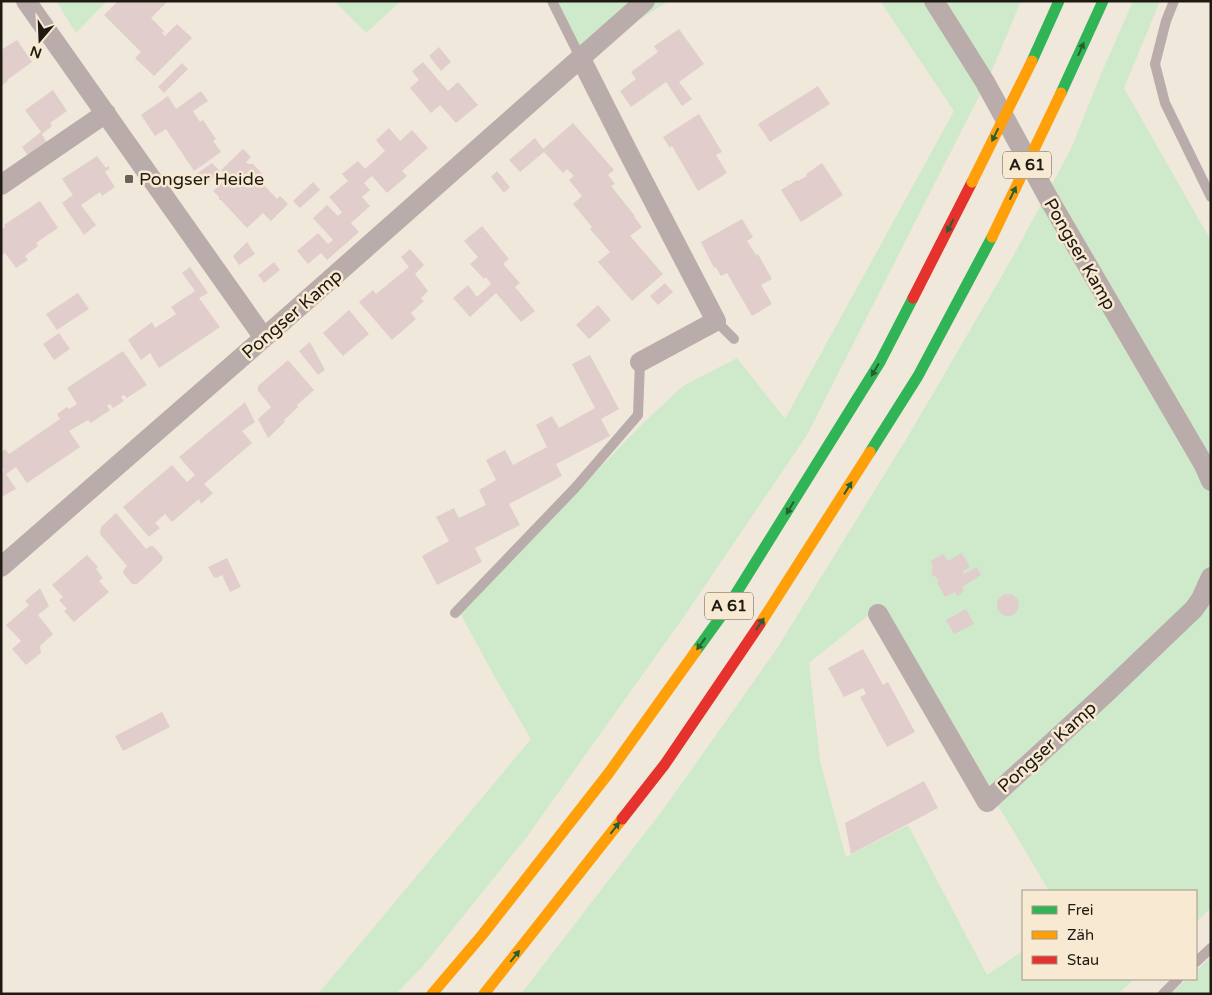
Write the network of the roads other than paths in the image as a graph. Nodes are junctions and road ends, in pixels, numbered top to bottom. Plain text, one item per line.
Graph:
1 (26, 1) edge
2 (552, 1) edge
3 (645, 1) edge
4 (934, 1) edge
5 (1059, 1) edge
6 (1102, 1) edge
7 (1174, 1) edge
8 (580, 57) junction
9 (106, 113) junction
10 (1, 185) edge
11 (1211, 197) edge
12 (716, 321) junction
13 (264, 338) junction
14 (734, 339) dead end
15 (640, 362) joint
16 (1211, 481) edge
17 (1, 567) edge
18 (1211, 576) edge
19 (455, 613) dead end
20 (878, 614) dead end
21 (1211, 948) edge
22 (1197, 961) edge
23 (1177, 980) edge
24 (432, 994) edge
25 (484, 994) edge
26 (1163, 994) edge

1 - 9 street
2 - 8 lane
3 - 8 street, Pongser Kamp
4 - 16 street, Pongser Kamp
5 -> 24 highway, A 61, bridge
25 -> 6 highway, A 61, bridge
7 - 11 lane
8 - 12 street
8 - 13 street, Pongser Kamp
9 - 10 street
9 - 13 street
12 - 14 lane
12 - 15 street
13 - 17 street, Pongser Kamp
15 - 19 lane
18 - 20 street, Pongser Kamp
21 - 22 lane
23 - 26 lane

